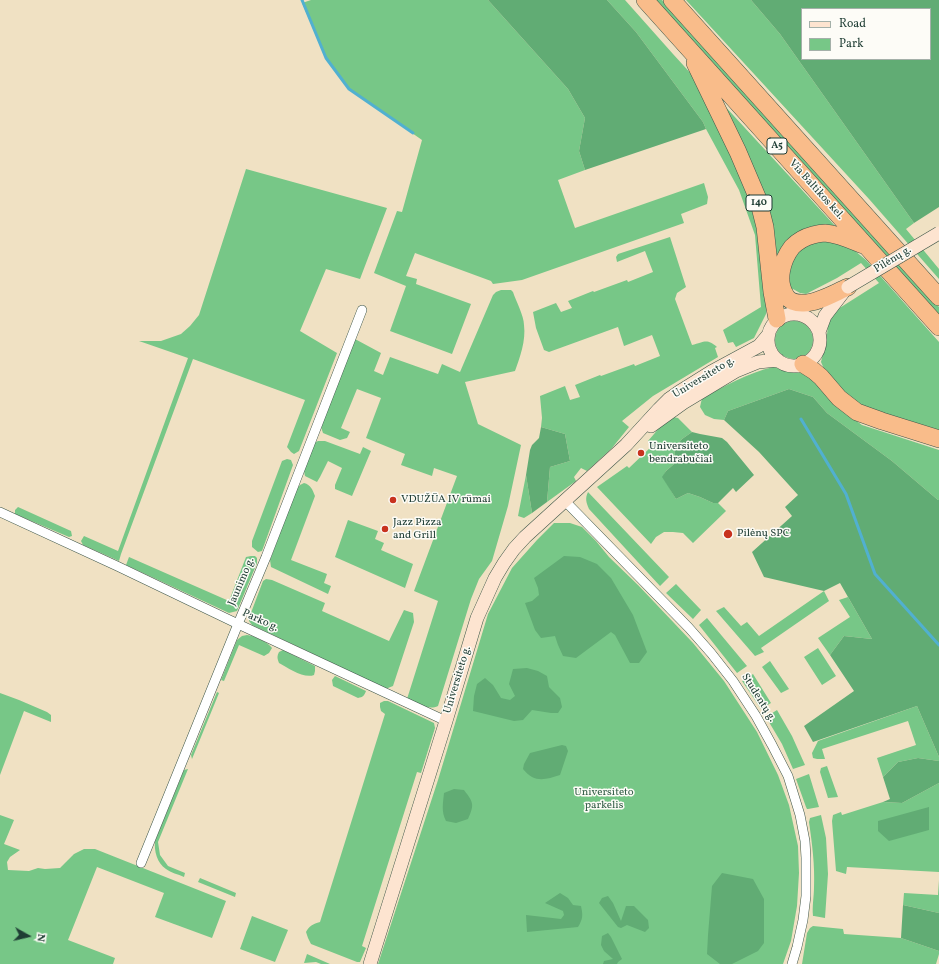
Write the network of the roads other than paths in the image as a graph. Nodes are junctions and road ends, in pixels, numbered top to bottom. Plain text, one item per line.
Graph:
1 (645, 0) edge
2 (672, 0) edge
3 (686, 45) junction
4 (939, 233) edge
5 (868, 248) junction
6 (848, 287) junction
7 (939, 298) edge
8 (362, 310) dead end
9 (802, 314) junction
10 (777, 319) junction
11 (939, 327) edge
12 (819, 332) junction
13 (768, 334) junction
14 (778, 360) junction
15 (803, 364) junction
16 (939, 439) edge
17 (626, 445) junction
18 (565, 501) junction
19 (0, 512) edge
20 (238, 624) junction
21 (446, 721) junction
22 (141, 863) dead end
23 (370, 964) edge
24 (792, 964) edge

1 - 3 highway, Via Baltikos kel. / A5
2 - 7 highway, Via Baltikos kel. / A5
3 - 5 highway, Via Baltikos kel. / A5
3 - 10 highway, 140
4 - 6 main road, Pilėnų g., bridge
5 - 6 highway
5 - 11 highway, Via Baltikos kel. / A5
6 - 9 main road, Pilėnų g.
6 - 12 main road, Pilėnų g.
8 - 20 street, Jaunimo g.
9 - 10 main road
9 - 12 main road
10 - 13 main road
12 - 15 main road
13 - 14 main road
13 - 17 main road, Universiteto g.
14 - 15 main road
14 - 17 main road, Universiteto g.
15 - 16 highway
17 - 18 main road, Universiteto g.
18 - 21 main road, Universiteto g.
18 - 24 street, Studentų g.
19 - 20 street, Parko g.
20 - 21 street, Parko g.
20 - 22 street, Jaunimo g.
21 - 23 main road, Universiteto g.

